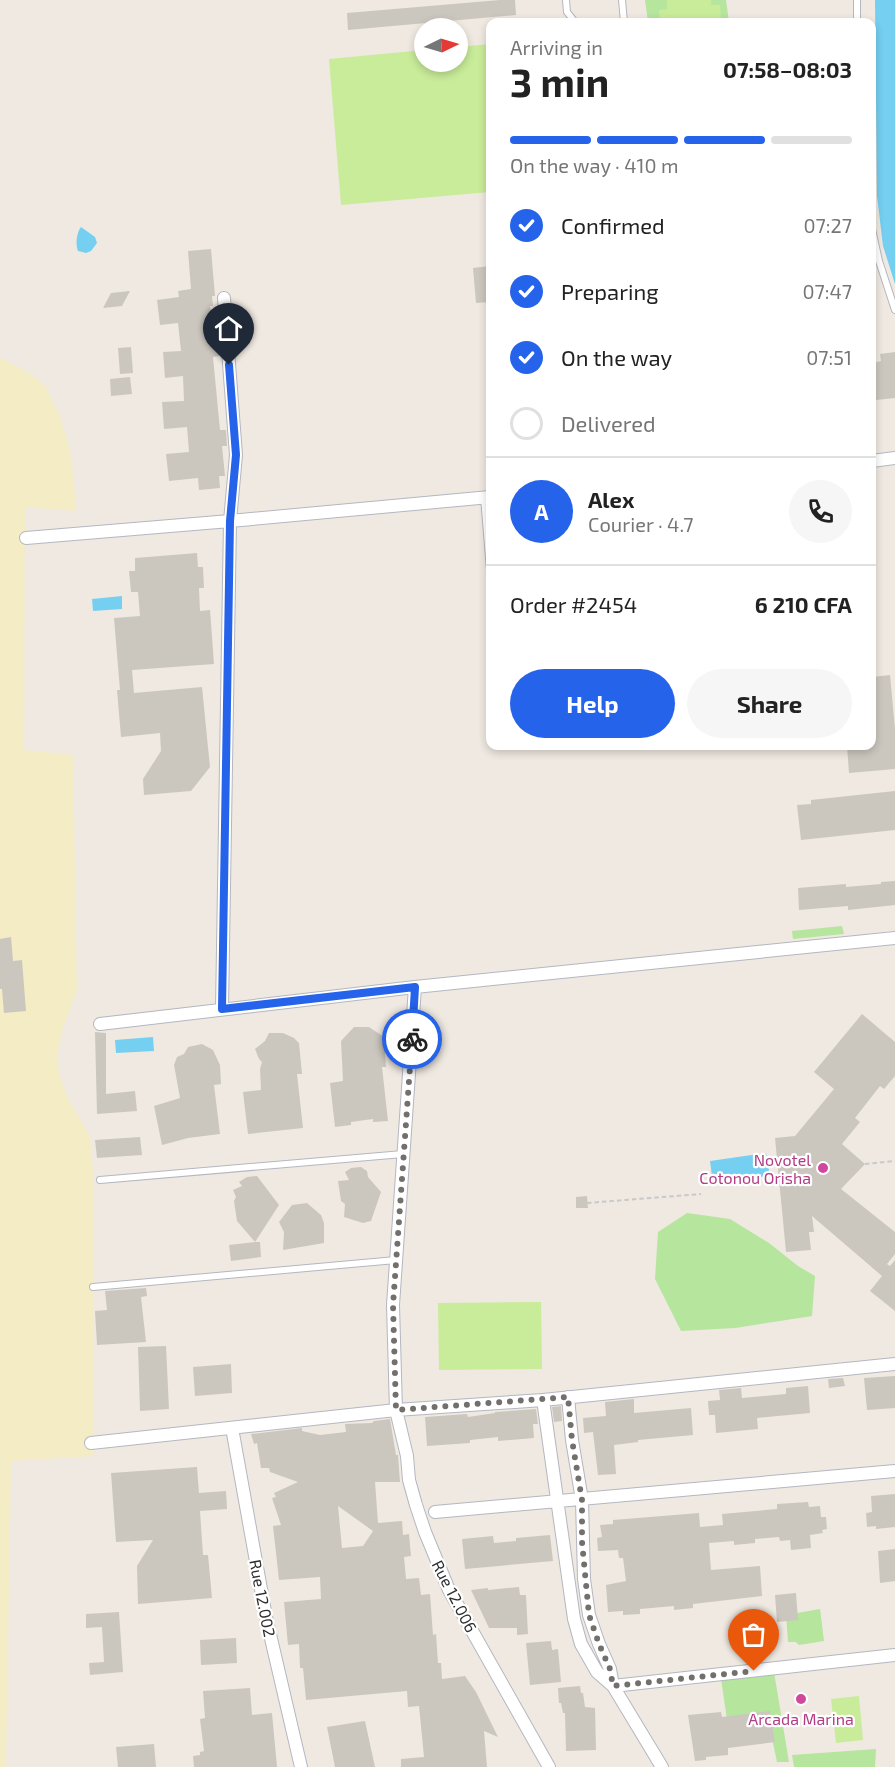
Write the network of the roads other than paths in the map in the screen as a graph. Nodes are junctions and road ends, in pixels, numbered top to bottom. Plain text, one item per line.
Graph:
1 (566, 0) edge
2 (622, 0) edge
3 (857, 0) edge
4 (572, 18) edge
5 (624, 18) edge
6 (857, 18) edge
7 (876, 247) edge
8 (224, 298) dead end
9 (895, 310) edge
10 (895, 458) edge
11 (876, 460) edge
12 (486, 497) edge
13 (230, 521) junction
14 (26, 538) dead end
15 (895, 938) edge
16 (415, 987) junction
17 (222, 1009) junction
18 (100, 1024) dead end
19 (403, 1154) junction
20 (100, 1180) dead end
21 (396, 1260) junction
22 (93, 1287) dead end
23 (895, 1364) edge
24 (568, 1397) junction
25 (543, 1400) junction
26 (396, 1410) junction
27 (232, 1428) junction
28 (91, 1443) dead end
29 (895, 1471) edge
30 (582, 1500) junction
31 (557, 1502) junction
32 (435, 1512) dead end
33 (895, 1655) edge
34 (613, 1686) junction
35 (301, 1767) edge
36 (549, 1767) edge
37 (662, 1767) edge

1 - 4 lane
2 - 5 lane
3 - 6 lane
7 - 9 lane
8 - 13 street
10 - 11 street
12 - 13 street
13 - 14 street
13 - 17 street
15 - 16 street
16 - 17 street
16 - 19 street, Rue 12.006
17 - 18 street
19 - 20 lane
19 - 21 street, Rue 12.006
21 - 22 lane
21 - 26 street, Rue 12.006
23 - 24 street
24 - 25 street
24 - 30 street
25 - 26 street
25 - 31 street
26 - 27 street
26 - 36 street, Rue 12.006
27 - 28 street
27 - 35 street, Rue 12.002
29 - 30 street
30 - 31 street
30 - 34 street
31 - 32 street
31 - 34 street
33 - 34 street
34 - 37 street

